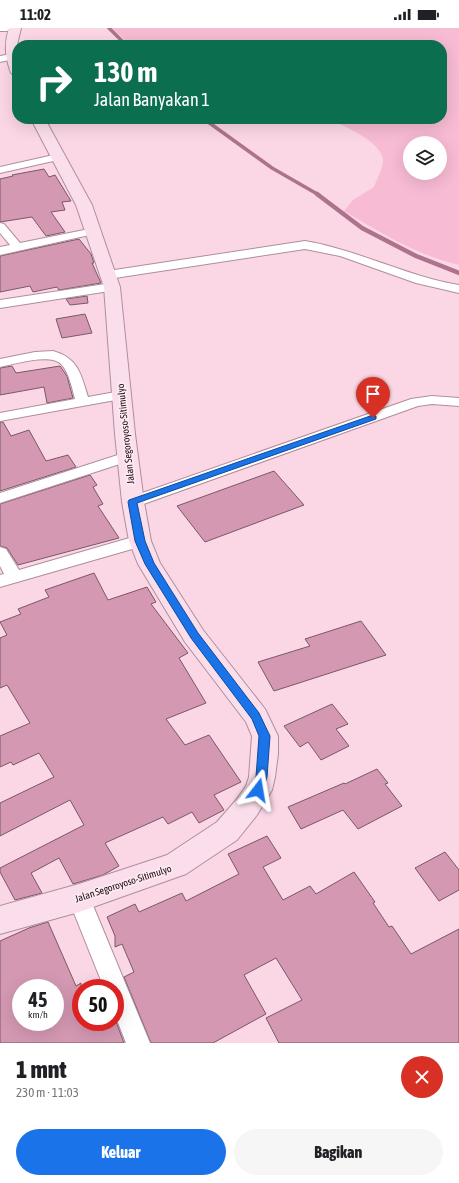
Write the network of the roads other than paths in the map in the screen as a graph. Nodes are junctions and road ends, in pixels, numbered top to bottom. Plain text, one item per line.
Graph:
1 (0, 28) edge
2 (7, 28) edge
3 (15, 28) edge
4 (6, 58) edge
5 (12, 67) edge
6 (41, 124) edge
7 (58, 157) junction
8 (0, 170) edge
9 (0, 226) edge
10 (94, 231) junction
11 (17, 247) junction
12 (0, 251) edge
13 (110, 281) junction
14 (459, 289) edge
15 (0, 304) edge
16 (0, 364) edge
17 (121, 395) junction
18 (83, 402) junction
19 (459, 402) edge
20 (0, 417) edge
21 (127, 457) junction
22 (0, 498) edge
23 (133, 502) junction
24 (140, 541) junction
25 (0, 553) edge
26 (7, 579) edge
27 (79, 898) junction
28 (0, 920) edge
29 (138, 1043) edge

1 - 2 street
3 - 4 main road
4 - 5 main road
6 - 7 main road, Jalan Segoroyoso-Sitimulyo
7 - 8 street
7 - 10 main road, Jalan Segoroyoso-Sitimulyo
9 - 11 street
10 - 11 street
10 - 13 main road, Jalan Segoroyoso-Sitimulyo
11 - 12 street
13 - 14 street
13 - 15 street
13 - 17 main road, Jalan Segoroyoso-Sitimulyo
16 - 18 street
17 - 18 street
17 - 21 main road, Jalan Segoroyoso-Sitimulyo
18 - 20 street
19 - 23 street
21 - 22 street
21 - 23 main road, Jalan Segoroyoso-Sitimulyo
23 - 24 main road, Jalan Segoroyoso-Sitimulyo
24 - 26 street
24 - 27 main road, Jalan Segoroyoso-Sitimulyo
25 - 26 street
27 - 28 main road, Jalan Segoroyoso-Sitimulyo
27 - 29 street

